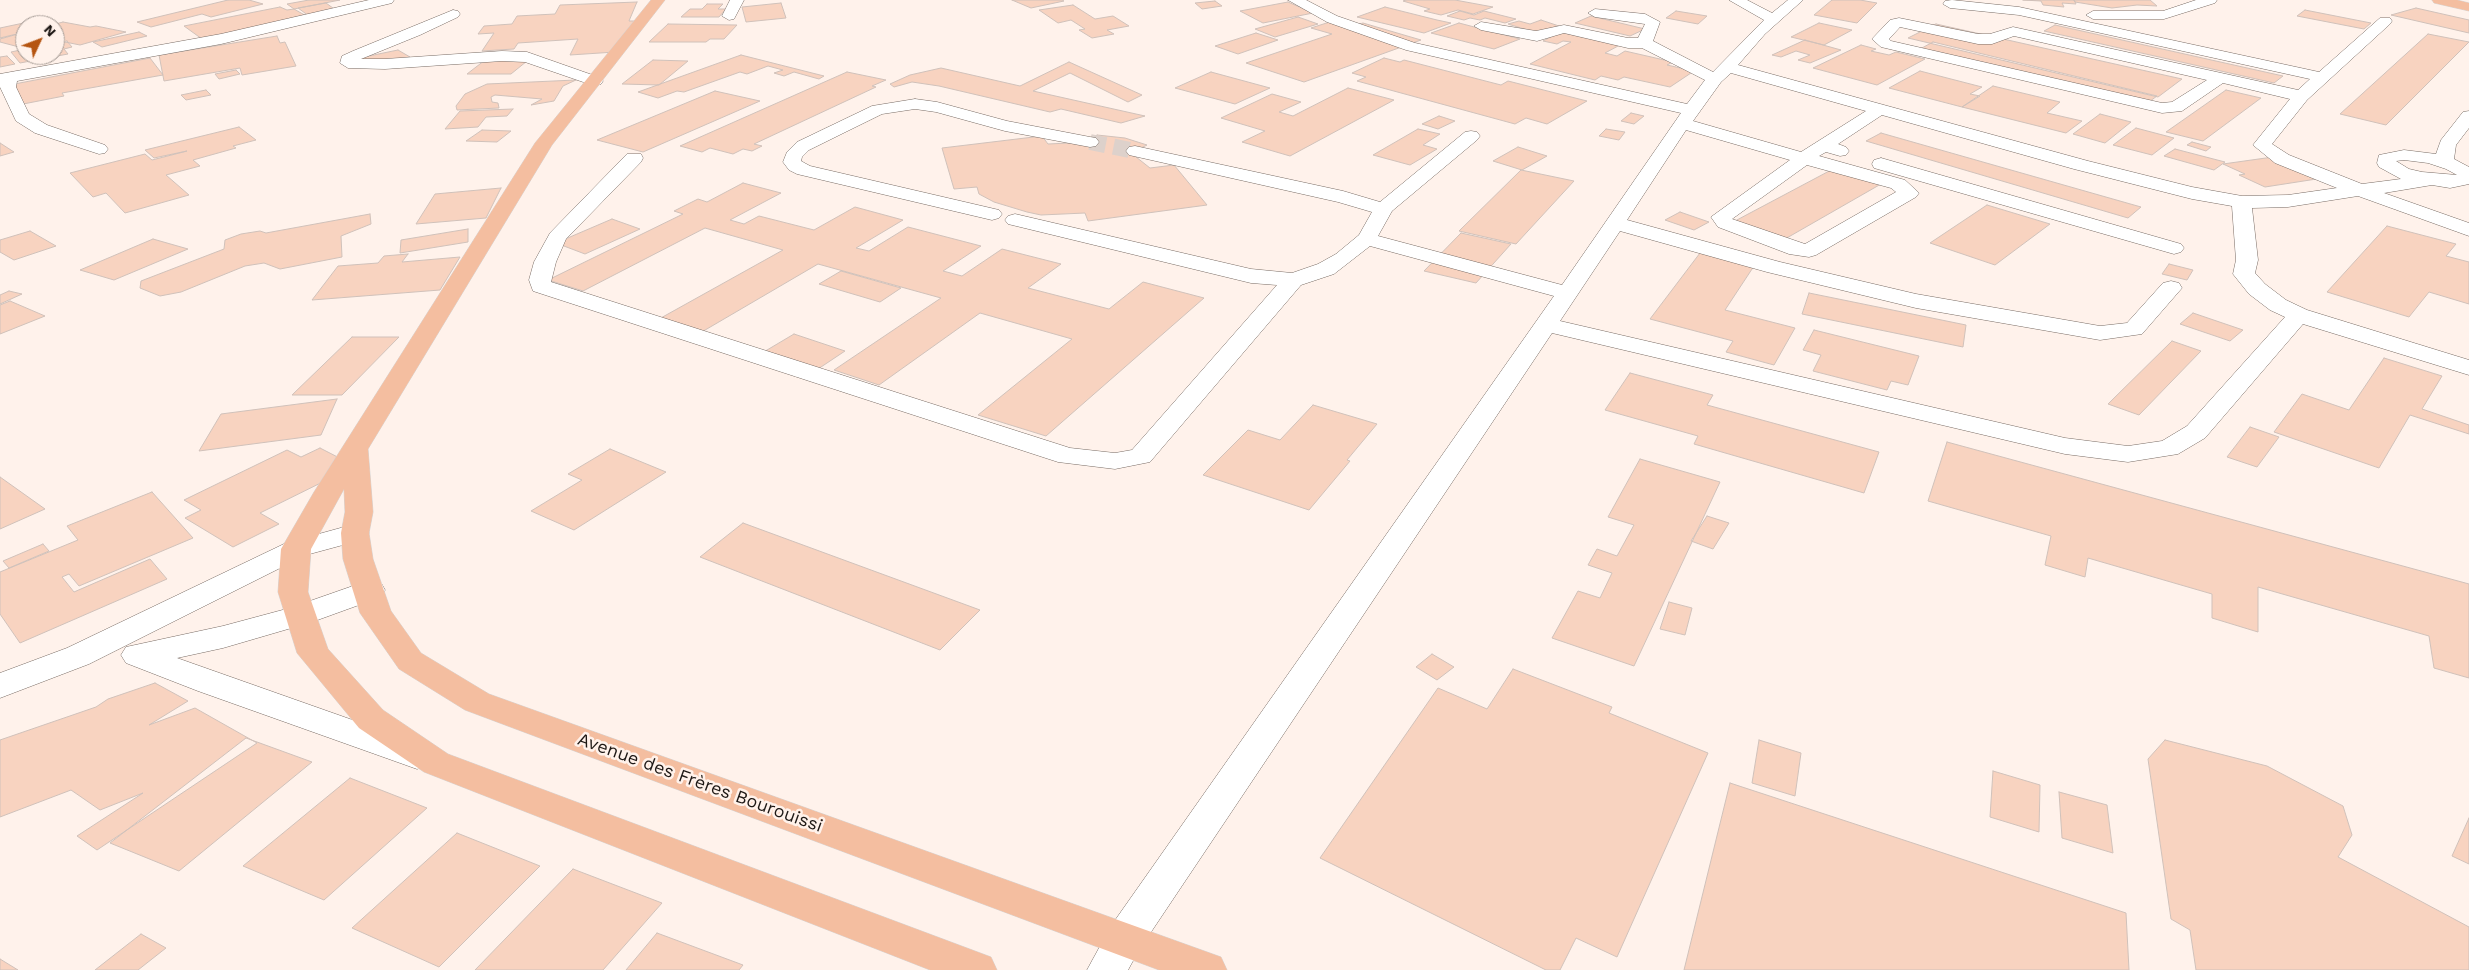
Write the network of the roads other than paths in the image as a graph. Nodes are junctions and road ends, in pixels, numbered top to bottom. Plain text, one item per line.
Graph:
1 (387, 0) edge
2 (658, 0) edge
3 (737, 0) edge
4 (1295, 0) edge
5 (1736, 0) edge
6 (1796, 0) edge
7 (2210, 0) edge
8 (2439, 0) edge
9 (1950, 4) dead end
10 (2469, 7) edge
11 (1595, 13) dead end
12 (453, 14) dead end
13 (729, 16) dead end
14 (2044, 16) junction
15 (1774, 20) junction
16 (2386, 21) dead end
17 (1481, 26) dead end
18 (2013, 31) junction
19 (1645, 43) junction
20 (1721, 73) junction
21 (2321, 77) junction
22 (5, 78) edge
23 (2220, 78) junction
24 (595, 81) junction
25 (2301, 96) junction
26 (1880, 109) junction
27 (1686, 116) junction
28 (2469, 116) edge
29 (1471, 136) dead end
30 (1090, 142) tunnel mouth
31 (1824, 145) junction
32 (99, 149) dead end
33 (1135, 151) tunnel mouth
34 (634, 158) dead end
35 (1804, 158) junction
36 (2390, 160) junction
37 (2453, 160) edge
38 (2436, 181) junction
39 (2469, 186) edge
40 (2367, 189) junction
41 (2242, 202) junction
42 (1383, 209) junction
43 (992, 214) dead end
44 (1015, 220) dead end
45 (1614, 224) junction
46 (2469, 230) edge
47 (1366, 239) junction
48 (2174, 248) dead end
49 (1293, 280) junction
50 (2172, 288) dead end
51 (1567, 293) junction
52 (2299, 315) junction
53 (1546, 325) junction
54 (2469, 368) edge
55 (355, 450) junction
56 (355, 533) junction
57 (296, 549) junction
58 (370, 590) junction
59 (301, 615) junction
60 (139, 655) junction
61 (78, 656) junction
62 (0, 686) edge
63 (436, 763) junction
64 (1125, 938) junction
65 (977, 970) edge
66 (1107, 970) edge
67 (1207, 970) edge

1 - 22 street
2 - 24 main road
3 - 13 street
4 - 27 street
5 - 15 street
6 - 15 street
7 - 14 street
8 - 10 main road
9 - 14 street
11 - 19 street
12 - 24 street
14 - 18 street
14 - 21 street
15 - 20 street
16 - 21 street
17 - 19 street
18 - 23 street
18 - 23 street
19 - 20 street
20 - 26 street
20 - 27 street
21 - 25 street
22 - 32 street
23 - 25 street
24 - 55 main road
25 - 40 street
26 - 31 street
26 - 41 street
27 - 35 street
27 - 45 street
28 - 37 street
29 - 42 street
30 - 43 street
31 - 35 street
31 - 48 street
33 - 42 street
34 - 49 street
35 - 35 street
36 - 37 street
36 - 38 street
36 - 40 street
37 - 38 street
38 - 39 street
38 - 40 street
40 - 41 street
40 - 46 street
41 - 52 street
42 - 47 street
44 - 49 street
45 - 50 street
45 - 51 street
47 - 49 street
47 - 51 street
51 - 53 street
52 - 53 street
52 - 54 street
53 - 64 street
55 - 56 main road, Avenue des Frères Bourouissi
55 - 57 main road
56 - 57 street
56 - 58 main road, Avenue des Frères Bourouissi
57 - 59 main road
57 - 61 street
58 - 59 street
58 - 64 main road, Avenue des Frères Bourouissi
59 - 60 street
59 - 63 main road
60 - 61 street
60 - 63 street
61 - 62 street
63 - 65 main road
64 - 66 street
64 - 67 main road, Avenue des Frères Bourouissi

